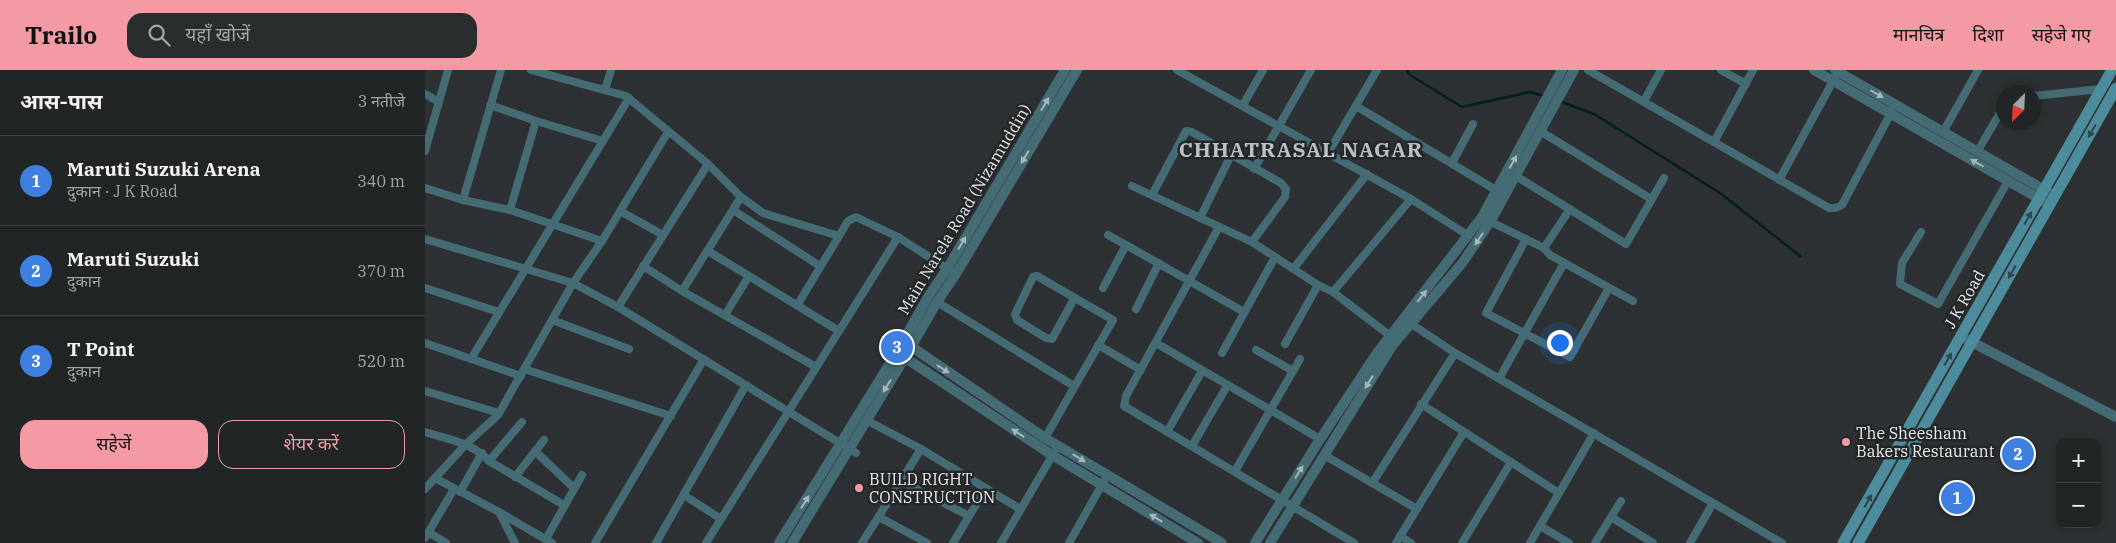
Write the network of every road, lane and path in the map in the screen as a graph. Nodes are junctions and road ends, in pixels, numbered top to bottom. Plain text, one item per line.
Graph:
1 (448, 70) edge
2 (501, 70) edge
3 (531, 70) edge
4 (611, 70) edge
5 (1065, 70) edge
6 (1077, 70) edge
7 (1177, 70) edge
8 (1263, 70) edge
9 (1311, 70) edge
10 (1377, 70) edge
11 (1574, 70) edge
12 (1588, 70) edge
13 (1661, 70) edge
14 (1721, 70) edge
15 (1753, 70) edge
16 (1813, 70) edge
17 (1978, 70) edge
18 (2112, 70) edge
19 (1559, 71) edge
20 (1835, 74) edge
21 (1746, 84) junction
22 (2116, 88) edge
23 (2101, 89) junction
24 (605, 90) junction
25 (425, 94) edge
26 (2041, 95) edge
27 (629, 98) junction
28 (1644, 101) junction
29 (439, 102) junction
30 (491, 105) junction
31 (1243, 105) junction
32 (1356, 106) junction
33 (1893, 109) junction
34 (1996, 120) edge
35 (536, 122) junction
36 (1473, 124) dead end
37 (1279, 127) junction
38 (1540, 131) junction
39 (668, 132) junction
40 (1943, 132) junction
41 (603, 142) junction
42 (1714, 142) junction
43 (425, 148) edge
44 (1977, 152) junction
45 (1328, 153) junction
46 (1231, 155) junction
47 (1452, 163) junction
48 (708, 164) junction
49 (1254, 169) junction
50 (1367, 174) junction
51 (1516, 176) junction
52 (1664, 178) dead end
53 (1779, 180) junction
54 (2008, 181) junction
55 (1132, 186) dead end
56 (425, 188) edge
57 (1501, 194) junction
58 (2041, 194) junction
59 (1153, 195) junction
60 (741, 197) junction
61 (1411, 199) junction
62 (1651, 199) junction
63 (463, 200) junction
64 (2052, 201) junction
65 (1570, 209) junction
66 (510, 210) junction
67 (733, 210) junction
68 (620, 211) junction
69 (1200, 218) junction
70 (1486, 220) junction
71 (551, 225) junction
72 (1219, 227) junction
73 (1921, 232) dead end
74 (663, 235) junction
75 (1108, 235) dead end
76 (839, 236) junction
77 (1469, 236) junction
78 (898, 237) junction
79 (425, 239) edge
80 (1526, 239) junction
81 (602, 241) junction
82 (1253, 242) junction
83 (1126, 245) junction
84 (1544, 248) junction
85 (708, 251) junction
86 (1275, 257) junction
87 (1159, 263) junction
88 (1564, 263) junction
89 (643, 266) junction
90 (820, 266) junction
91 (1294, 268) junction
92 (525, 269) junction
93 (951, 272) junction
94 (749, 276) junction
95 (1190, 280) junction
96 (573, 283) junction
97 (1318, 285) junction
98 (425, 288) edge
99 (1103, 288) dead end
100 (1609, 288) junction
101 (682, 291) junction
102 (1333, 292) junction
103 (1074, 299) junction
104 (937, 302) junction
105 (1633, 302) dead end
106 (798, 304) junction
107 (619, 307) junction
108 (1136, 309) dead end
109 (499, 312) junction
110 (1244, 312) junction
111 (725, 315) junction
112 (552, 320) junction
113 (1407, 322) junction
114 (839, 331) junction
115 (1526, 333) junction
116 (1961, 336) junction
117 (1393, 339) junction
118 (1973, 342) junction
119 (425, 343) edge
120 (1156, 343) junction
121 (907, 344) junction
122 (1285, 344) dead end
123 (1098, 345) junction
124 (629, 349) dead end
125 (1256, 350) dead end
126 (1455, 352) junction
127 (1222, 353) dead end
128 (901, 355) junction
129 (471, 359) junction
130 (704, 359) junction
131 (1300, 359) dead end
132 (816, 368) junction
133 (1141, 370) junction
134 (1201, 371) junction
135 (1293, 371) junction
136 (523, 373) junction
137 (1500, 377) junction
138 (746, 385) junction
139 (1074, 386) junction
140 (1227, 386) junction
141 (425, 391) edge
142 (1421, 404) junction
143 (1271, 410) junction
144 (789, 412) junction
145 (499, 413) junction
146 (671, 416) junction
147 (2116, 417) edge
148 (866, 420) junction
149 (522, 422) dead end
150 (425, 432) edge
151 (1167, 432) junction
152 (1464, 432) junction
153 (1594, 433) junction
154 (1045, 438) junction
155 (1320, 439) junction
156 (544, 440) dead end
157 (467, 444) junction
158 (1058, 445) junction
159 (1192, 446) junction
160 (849, 448) junction
161 (921, 449) junction
162 (535, 451) junction
163 (482, 453) junction
164 (1324, 454) junction
165 (1052, 455) junction
166 (489, 461) junction
167 (1511, 462) junction
168 (1235, 471) junction
169 (1108, 474) junction
170 (582, 475) dead end
171 (515, 477) junction
172 (435, 478) junction
173 (901, 481) junction
174 (1373, 482) junction
175 (1101, 486) junction
176 (574, 488) junction
177 (986, 488) junction
178 (425, 490) edge
179 (457, 491) junction
180 (1559, 493) junction
181 (684, 495) junction
182 (1282, 499) junction
183 (1621, 501) dead end
184 (1713, 503) junction
185 (564, 505) junction
186 (1293, 505) junction
187 (1021, 509) junction
188 (1417, 509) junction
189 (499, 512) junction
190 (969, 516) junction
191 (879, 517) junction
192 (1611, 517) junction
193 (721, 519) junction
194 (1540, 526) junction
195 (426, 535) edge
196 (546, 539) edge
197 (1398, 540) edge
198 (445, 543) edge
199 (515, 543) edge
200 (535, 543) edge
201 (596, 543) edge
202 (656, 543) edge
203 (705, 543) edge
204 (779, 543) edge
205 (792, 543) edge
206 (862, 543) edge
207 (927, 543) edge
208 (953, 543) edge
209 (1001, 543) edge
210 (1069, 543) edge
211 (1198, 543) edge
212 (1222, 543) edge
213 (1255, 543) edge
214 (1270, 543) edge
215 (1354, 543) edge
216 (1411, 543) edge
217 (1462, 543) edge
218 (1530, 543) edge
219 (1569, 543) edge
220 (1595, 543) edge
221 (1653, 543) edge
222 (1690, 543) edge
223 (1782, 543) edge
224 (1843, 543) edge
225 (1858, 543) edge

1 - 29 street
2 - 30 street
3 - 24 street
4 - 24 street
93 -> 5 street, Main Narela Road (Nizamuddin)
6 -> 93 street, Main Narela Road (Nizamuddin)
7 - 31 street
8 - 31 street
9 - 37 street
10 - 32 street
11 - 38 street
12 - 28 street
13 - 28 street
14 - 21 street
15 - 21 street
16 - 20 street
17 - 40 street
18 - 23 main road, J K Road
57 -> 19 street
20 - 33 street
20 - 53 street
21 - 42 street
22 -> 64 main road, J K Road
23 - 26 street
23 - 58 main road, J K Road
24 - 27 street
25 - 29 street
27 - 39 street
27 - 41 street
28 - 42 street
29 - 43 street
30 - 35 street
30 - 63 street
31 - 37 street
32 - 45 street
32 - 47 street
33 - 40 street
33 - 53 street
54 -> 33 street
34 - 44 street
35 - 41 street
35 - 66 street
36 - 47 street
37 - 45 street
37 - 49 street
38 - 51 street
38 - 62 street
39 - 48 street
39 - 68 street
40 - 44 street
41 - 71 street
42 - 53 street
44 - 58 street
45 - 50 street
46 - 49 street
46 - 59 street
46 - 69 street
47 - 57 street
48 - 60 street
48 - 74 street
49 - 82 street
50 - 61 street
50 - 91 street
51 - 57 street
51 - 65 street
52 - 62 street
54 - 58 street
54 - 73 street
55 - 59 street
56 - 63 street
57 - 70 street
58 - 64 street
116 -> 58 main road, J K Road
59 - 69 street
60 - 67 street
60 - 76 street
61 - 77 street
61 - 102 street
62 - 65 street
63 - 66 street
64 -> 118 main road, J K Road
65 - 84 street
66 - 71 street
67 - 85 street
67 - 90 street
68 - 74 street
68 - 81 street
69 - 72 street
70 - 77 street
70 - 80 street
70 -> 113 street
71 - 81 street
71 - 92 street
72 - 82 street
72 - 95 street
74 - 89 street
75 - 83 street
76 - 78 street
76 - 90 street
113 -> 77 street
78 - 93 street
78 - 114 street
79 - 92 street
80 - 84 street
80 - 115 street
81 - 96 street
82 - 86 street
83 - 87 street
83 - 99 street
84 - 88 street
85 - 94 street
85 - 101 street
86 - 91 street
86 - 110 street
87 - 95 street
87 - 108 street
88 - 100 street
88 - 115 street
89 - 101 street
89 - 107 street
90 - 106 street
91 - 97 street
92 - 96 street
92 - 109 street
93 - 104 street, Main Narela Road (Nizamuddin)
93 - 121 street, Main Narela Road (Nizamuddin)
94 - 106 street
94 - 111 street
95 - 110 street
95 - 120 street
96 - 107 street
96 - 112 street
97 - 102 street
97 - 122 street
98 - 109 street
100 - 105 street
100 - 115 street
101 - 111 street
102 - 117 street
103 - 103 street
103 - 123 street
104 - 121 street, Main Narela Road (Nizamuddin)
104 - 139 street
106 - 114 street
107 - 130 street
109 - 129 street
110 - 127 street
111 - 132 street
112 - 124 street
112 - 136 street
113 - 117 street
113 - 126 street
114 - 132 street
115 - 137 street
116 - 118 street
224 -> 116 main road, J K Road
117 - 155 street
117 -> 164 street
118 - 147 street
118 - 225 main road, J K Road
119 - 129 street
120 - 133 street
120 - 134 street
121 - 128 street, Main Narela Road (Nizamuddin)
121 -> 154 street
123 - 133 street
123 - 139 street
125 - 135 street
126 - 137 street
126 - 142 street
128 -> 148 street, Main Narela Road (Nizamuddin)
128 - 160 street, Main Narela Road (Nizamuddin)
165 -> 128 street
129 - 136 street
130 - 138 street
130 - 146 street
131 - 135 street
132 - 144 street
133 - 151 street
134 - 140 street
134 - 151 street
135 - 143 street
136 - 145 street
136 - 146 street
137 - 153 street
138 - 144 street
138 - 181 street
139 - 154 street
140 - 143 street
140 - 159 street
141 - 145 street
142 - 152 street
142 - 174 street
143 - 155 street
143 - 168 street
144 - 160 street
144 - 193 street
145 - 157 street
146 - 201 street
148 - 160 street, Main Narela Road (Nizamuddin)
148 - 161 street
149 - 166 street
150 - 157 street
151 - 159 street
152 - 167 street
152 - 188 street
153 - 180 street
153 - 184 street
154 - 158 street
182 -> 155 street
156 - 162 street
157 - 163 street
157 - 172 street
158 - 165 street
158 -> 169 street
159 - 168 street
204 -> 160 street, Main Narela Road (Nizamuddin)
160 - 205 street, Main Narela Road (Nizamuddin)
161 - 173 street
161 - 177 street
162 - 171 street
162 - 176 street
163 - 166 street
163 - 179 street
164 - 174 street
164 - 186 street
165 - 175 street
165 - 187 street
166 - 171 street
167 - 180 street
167 - 217 street
168 - 182 street
169 - 175 street
169 - 212 street
170 - 176 street
171 - 185 street
172 - 178 street
172 - 179 street
173 - 190 street
173 - 191 street
174 - 188 street
175 - 210 street
211 -> 175 street
176 - 185 street
177 - 187 street
177 - 190 street
179 - 189 street
179 - 195 street
180 - 194 street
181 - 193 street
181 - 202 street
182 - 186 street
182 - 213 street
183 - 192 street
184 - 222 street
184 - 223 street
185 - 196 street
186 - 214 street
186 - 215 street
187 - 209 street
188 - 197 street
189 - 196 street
189 - 199 street
190 - 208 street
191 - 206 street
191 - 207 street
192 - 220 street
192 - 221 street
193 - 203 street
194 - 218 street
194 - 219 street
195 - 198 street
196 - 200 street
197 - 216 street

